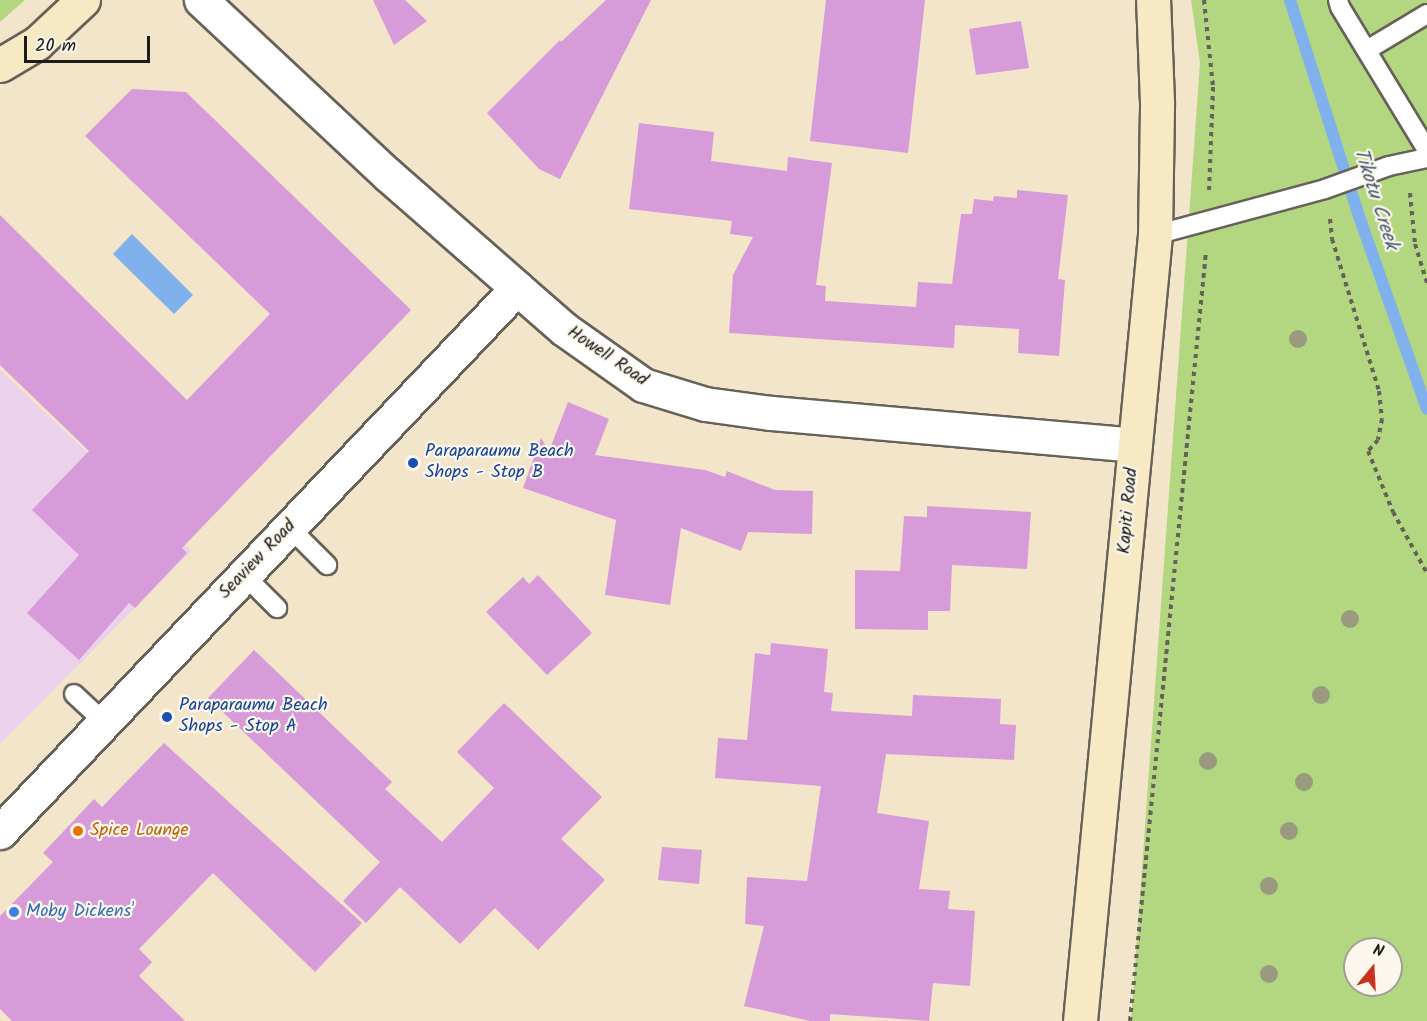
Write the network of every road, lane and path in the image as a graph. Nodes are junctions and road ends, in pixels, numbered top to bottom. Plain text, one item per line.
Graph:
1 (83, 0) edge
2 (201, 0) edge
3 (1153, 0) edge
4 (1204, 0) edge
5 (1338, 0) edge
6 (1427, 15) edge
7 (1366, 50) junction
8 (0, 65) edge
9 (1427, 150) edge
10 (1418, 160) edge
11 (1330, 187) junction
12 (1207, 221) junction
13 (1155, 235) junction
14 (1427, 284) edge
15 (517, 288) junction
16 (1135, 445) junction
17 (289, 527) junction
18 (327, 565) dead end
19 (1427, 573) edge
20 (244, 575) junction
21 (277, 608) dead end
22 (74, 694) dead end
23 (104, 722) junction
24 (0, 832) edge
25 (1080, 1021) edge
26 (1130, 1021) edge

1 - 8 main road
2 - 15 street, Howell Road
3 - 13 main road, Kapiti Road
4 - 12 path
5 - 7 lane
6 - 7 lane
7 - 9 lane
10 - 11 lane
10 - 14 path
11 - 12 lane
11 - 19 path
12 - 13 lane
12 - 26 path
13 - 16 main road, Kapiti Road
15 - 16 street, Howell Road
15 - 17 street, Seaview Road
16 - 25 main road, Kapiti Road
17 - 18 lane
17 - 20 street, Seaview Road
20 - 21 lane
20 - 23 street, Seaview Road
22 - 23 lane
23 - 24 street, Seaview Road

